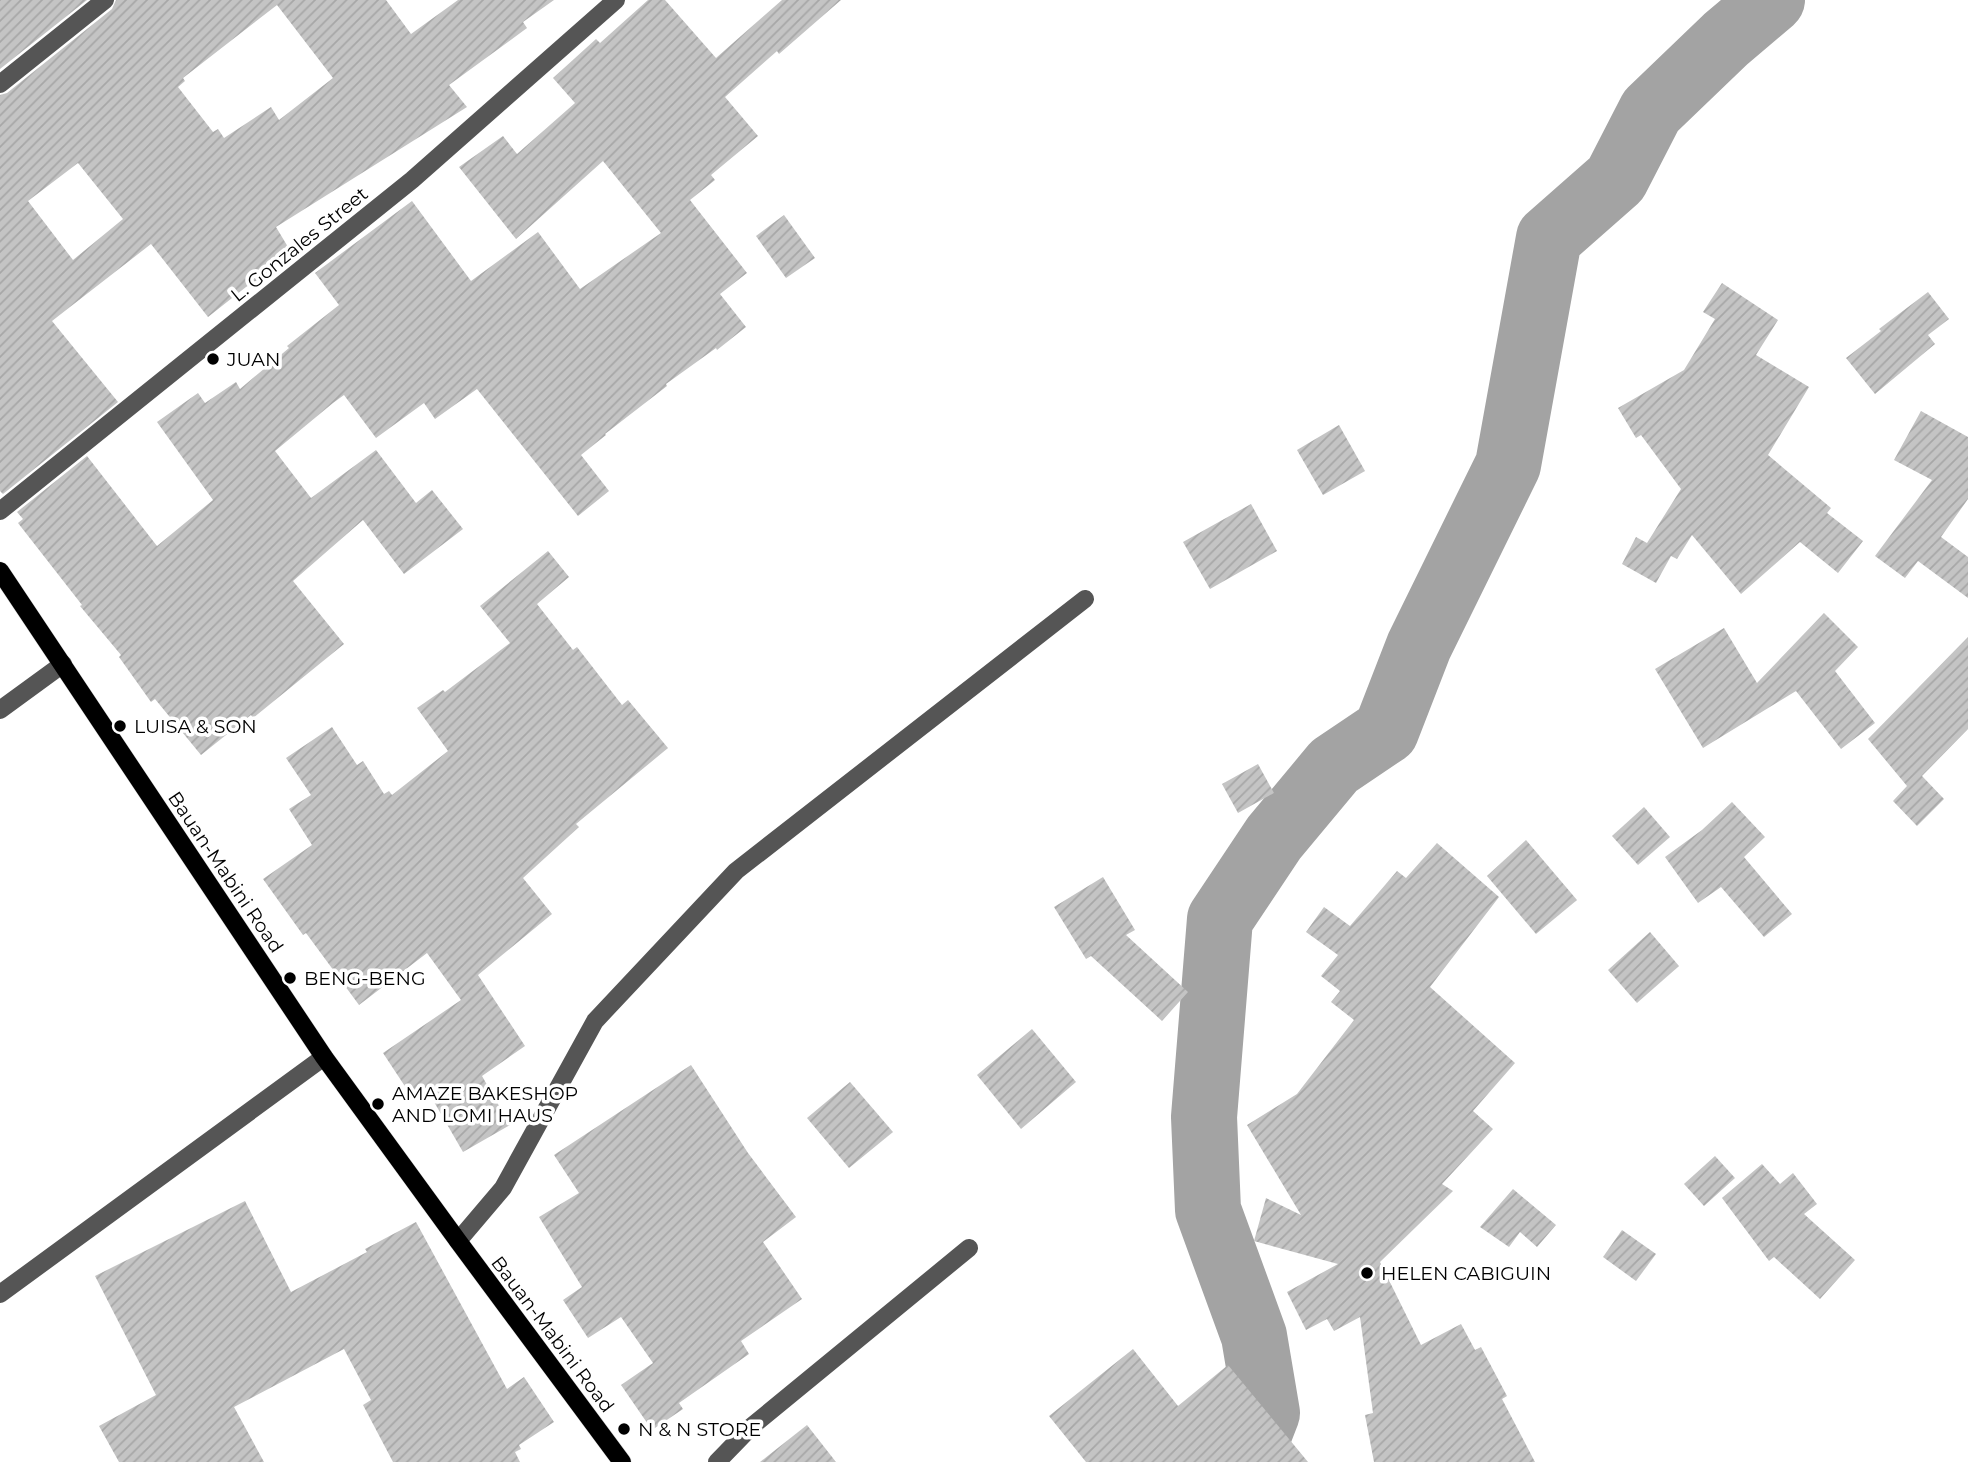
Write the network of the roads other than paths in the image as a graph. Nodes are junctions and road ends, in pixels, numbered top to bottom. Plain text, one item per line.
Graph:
1 (105, 0) edge
2 (616, 0) edge
3 (0, 84) edge
4 (0, 511) edge
5 (0, 571) edge
6 (1085, 599) dead end
7 (63, 664) junction
8 (0, 710) edge
9 (324, 1057) junction
10 (458, 1241) junction
11 (969, 1248) dead end
12 (0, 1294) edge
13 (622, 1462) edge
14 (717, 1462) edge

1 - 3 street
2 - 4 street, L. Gonzales Street
5 - 7 main road, Bauan-Mabini Road
6 - 10 street
7 - 8 street
7 - 9 main road, Bauan-Mabini Road
9 - 10 main road, Bauan-Mabini Road
9 - 12 street
10 - 13 main road, Bauan-Mabini Road
11 - 14 street

